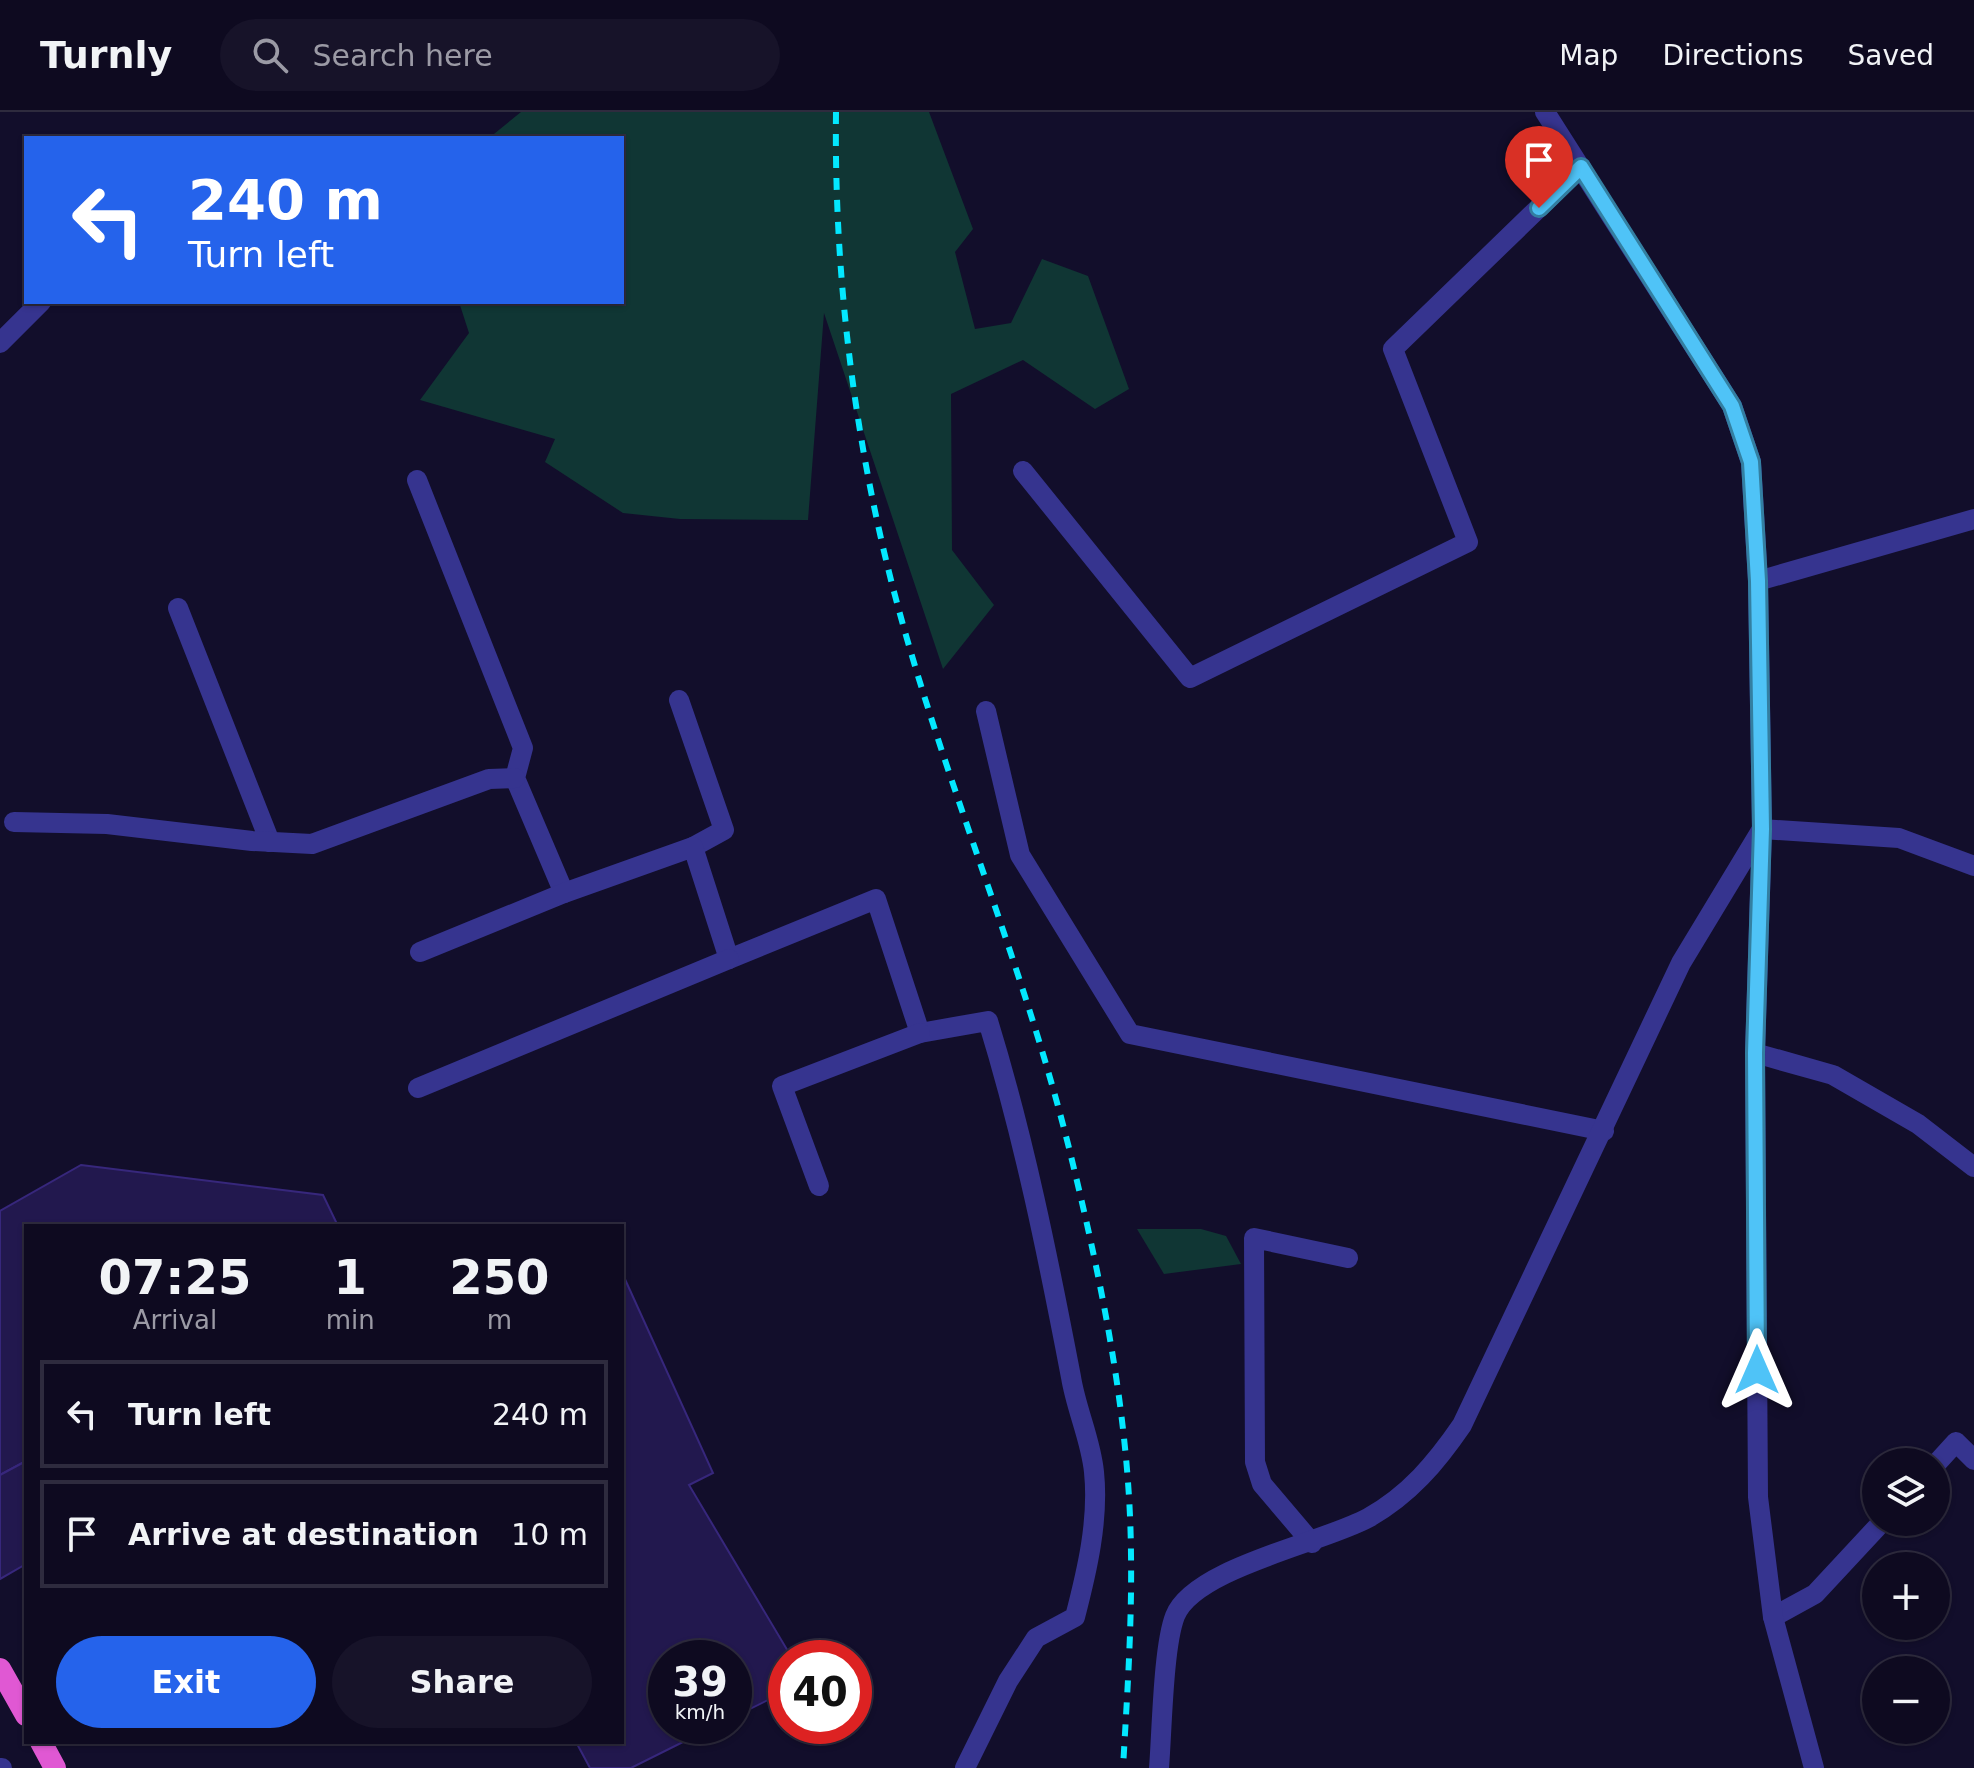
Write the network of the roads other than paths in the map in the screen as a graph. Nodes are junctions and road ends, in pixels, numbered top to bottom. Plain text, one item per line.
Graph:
1 (1545, 112) edge
2 (1581, 167) junction
3 (39, 304) edge
4 (0, 343) edge
5 (1023, 471) dead end
6 (417, 480) dead end
7 (1974, 519) edge
8 (1758, 581) junction
9 (178, 608) dead end
10 (679, 700) dead end
11 (986, 711) dead end
12 (515, 778) junction
13 (14, 822) dead end
14 (1762, 829) junction
15 (270, 842) junction
16 (693, 847) junction
17 (1974, 866) edge
18 (564, 893) junction
19 (420, 952) dead end
20 (729, 959) junction
21 (920, 1033) junction
22 (1755, 1053) junction
23 (418, 1088) dead end
24 (1604, 1131) junction
25 (1974, 1167) edge
26 (819, 1186) dead end
27 (1348, 1258) dead end
28 (1950, 1449) edge
29 (1974, 1460) edge
30 (1869, 1536) edge
31 (1312, 1543) junction
32 (1773, 1617) junction
33 (0, 1669) edge
34 (24, 1711) edge
35 (42, 1744) edge
36 (55, 1768) edge
37 (965, 1768) edge
38 (1159, 1768) edge
39 (1814, 1768) edge

1 - 2 street
2 - 5 street
2 - 8 street
3 - 4 street
6 - 12 street
7 - 8 street
8 - 14 street
9 - 15 street
10 - 16 street
11 - 24 street
12 - 15 street
12 - 18 street
13 - 15 street
14 - 17 street
14 - 22 street
14 - 24 street
16 - 18 street
16 - 20 street
18 - 19 street
20 - 21 street
20 - 23 street
21 - 26 street
21 - 37 street
22 - 25 street
22 - 32 street
24 - 31 street
27 - 31 street
28 - 29 street
30 - 32 street
31 - 38 street
32 - 39 street
33 - 34 highway
35 - 36 highway

